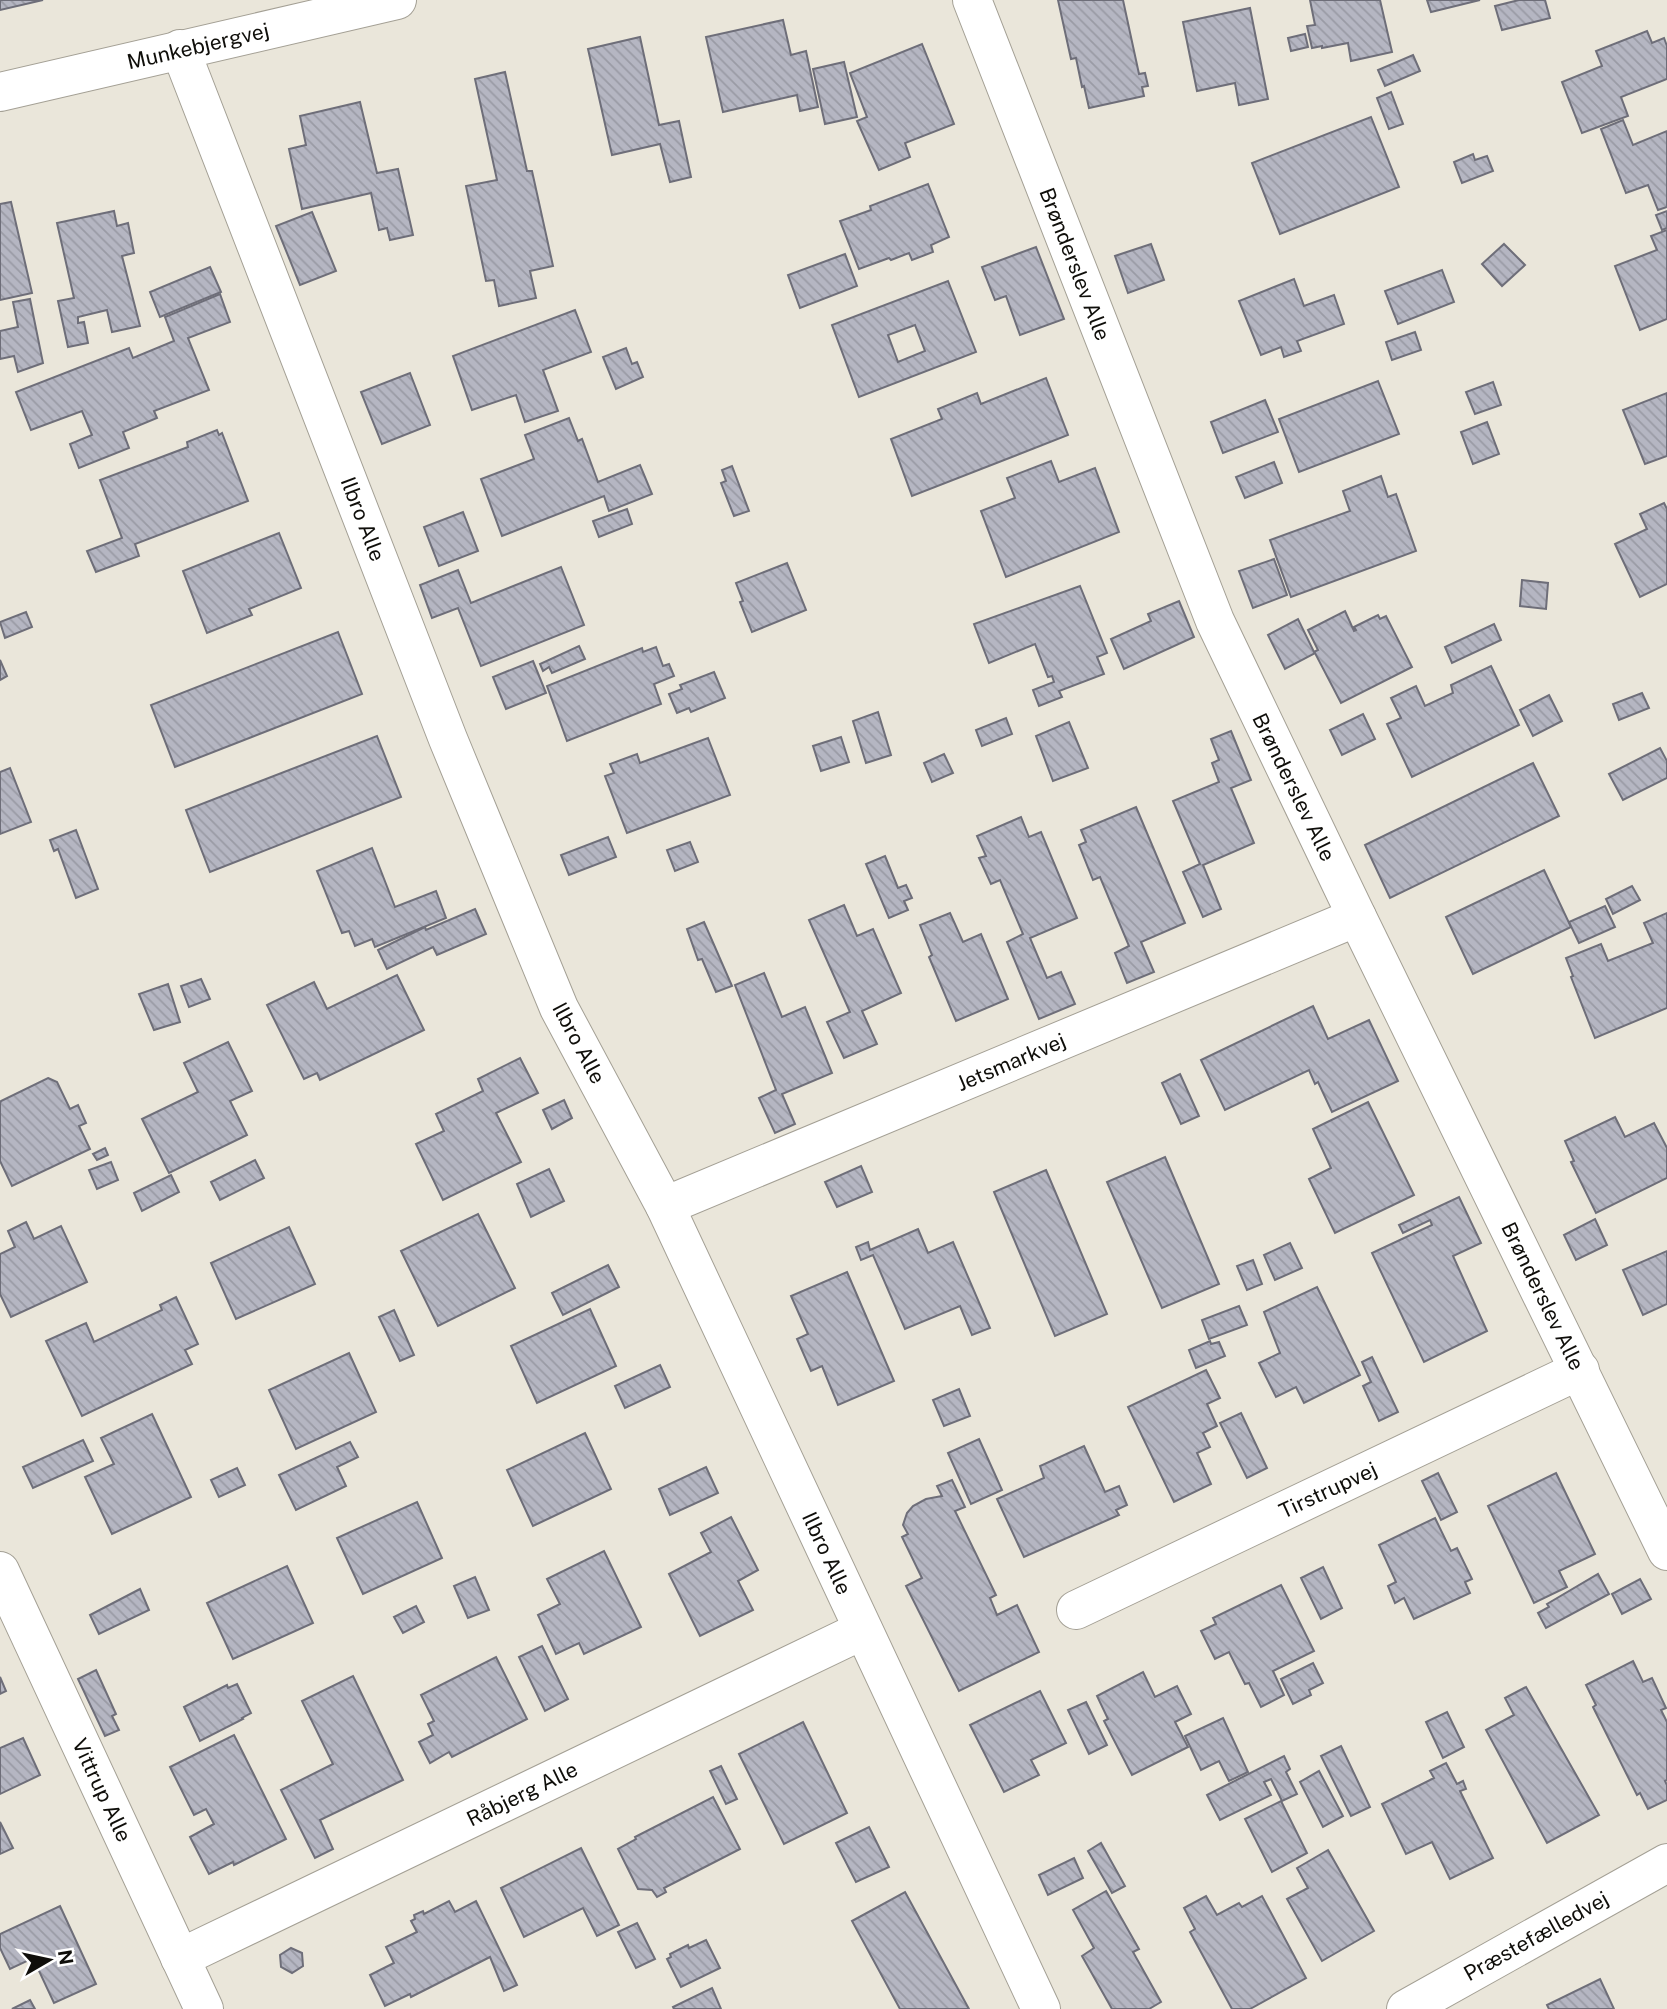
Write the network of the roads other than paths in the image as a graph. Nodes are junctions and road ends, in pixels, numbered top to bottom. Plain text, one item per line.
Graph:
1 (397, 0) edge
2 (972, 0) edge
3 (180, 49) junction
4 (0, 92) edge
5 (1357, 918) junction
6 (666, 1206) junction
7 (1580, 1370) junction
8 (1667, 1550) edge
9 (0, 1571) edge
10 (1076, 1610) dead end
11 (863, 1630) junction
12 (1667, 1863) edge
13 (180, 1958) junction
14 (204, 2009) edge
15 (1041, 2009) edge
16 (1406, 2009) edge

1 - 3 street, Munkebjergvej
2 - 5 street, Brønderslev Alle
3 - 4 street, Munkebjergvej
3 - 6 street, Ilbro Alle
5 - 6 street, Jetsmarkvej
5 - 7 street, Brønderslev Alle
6 - 11 street, Ilbro Alle
7 - 8 street, Brønderslev Alle
7 - 10 street, Tirstrupvej
9 - 13 street, Vittrup Alle
11 - 13 street, Råbjerg Alle
11 - 15 street, Ilbro Alle
12 - 16 street, Præstefælledvej
13 - 14 street, Vittrup Alle

